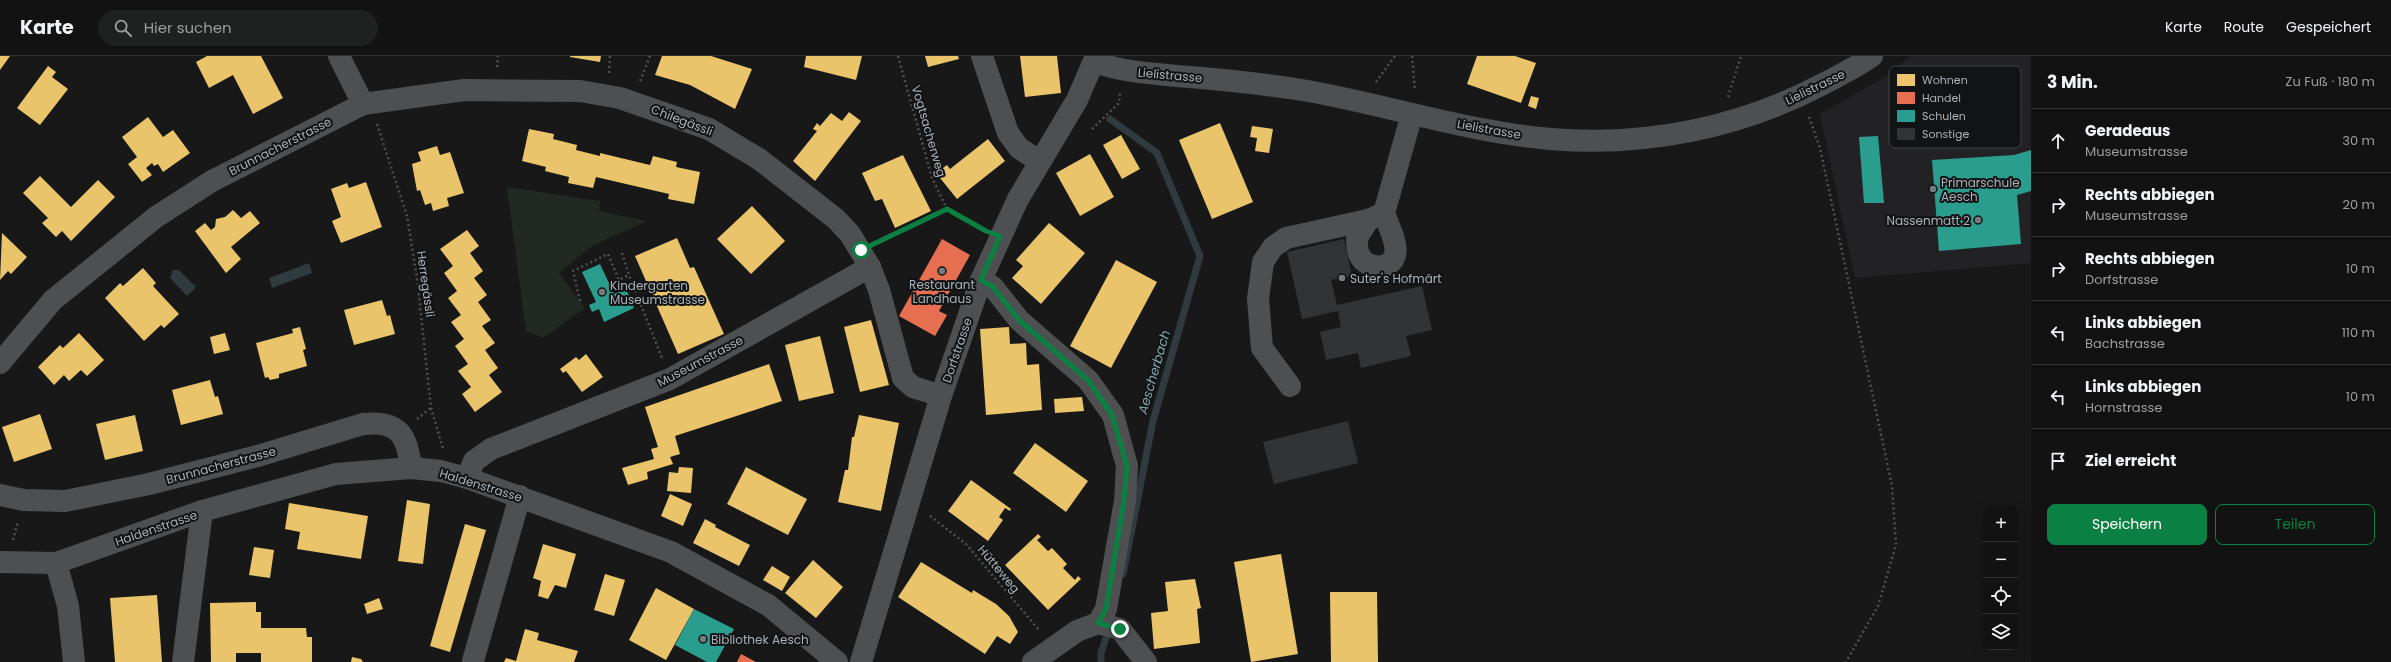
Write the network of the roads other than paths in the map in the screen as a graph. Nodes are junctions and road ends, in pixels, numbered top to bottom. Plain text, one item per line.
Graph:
1 (339, 56) edge
2 (982, 56) edge
3 (1872, 56) edge
4 (1095, 59) edge
5 (367, 103) junction
6 (1412, 114) junction
7 (1039, 161) junction
8 (866, 259) junction
9 (981, 280) junction
10 (0, 363) edge
11 (1290, 386) dead end
12 (941, 396) junction
13 (412, 468) junction
14 (468, 478) junction
15 (0, 495) edge
16 (520, 496) junction
17 (202, 511) junction
18 (4, 562) edge
19 (56, 563) junction
20 (1098, 623) junction
21 (473, 661) dead end
22 (74, 662) edge
23 (183, 662) edge
24 (837, 662) edge
25 (861, 662) edge
26 (1033, 662) edge
27 (1146, 662) edge

1 - 5 street
2 - 7 street
3 - 6 street, Lielistrasse
4 - 6 street, Lielistrasse
4 - 7 street, Dorfstrasse
5 - 8 street, Chilegässli
5 - 10 street, Brunnacherstrasse
6 - 11 street
7 - 9 street, Dorfstrasse
8 - 12 street, Chilegässli
8 - 14 street, Museumstrasse
9 - 12 street, Dorfstrasse
9 - 20 street
12 - 25 street, Dorfstrasse
13 - 14 street, Haldenstrasse
13 - 15 street, Brunnacherstrasse
13 - 17 street, Haldenstrasse
14 - 16 street, Haldenstrasse
16 - 21 street
16 - 24 street, Haldenstrasse
17 - 19 street, Haldenstrasse
17 - 23 street
18 - 19 street, Haldenstrasse
19 - 22 street
20 - 26 street
20 - 27 street

